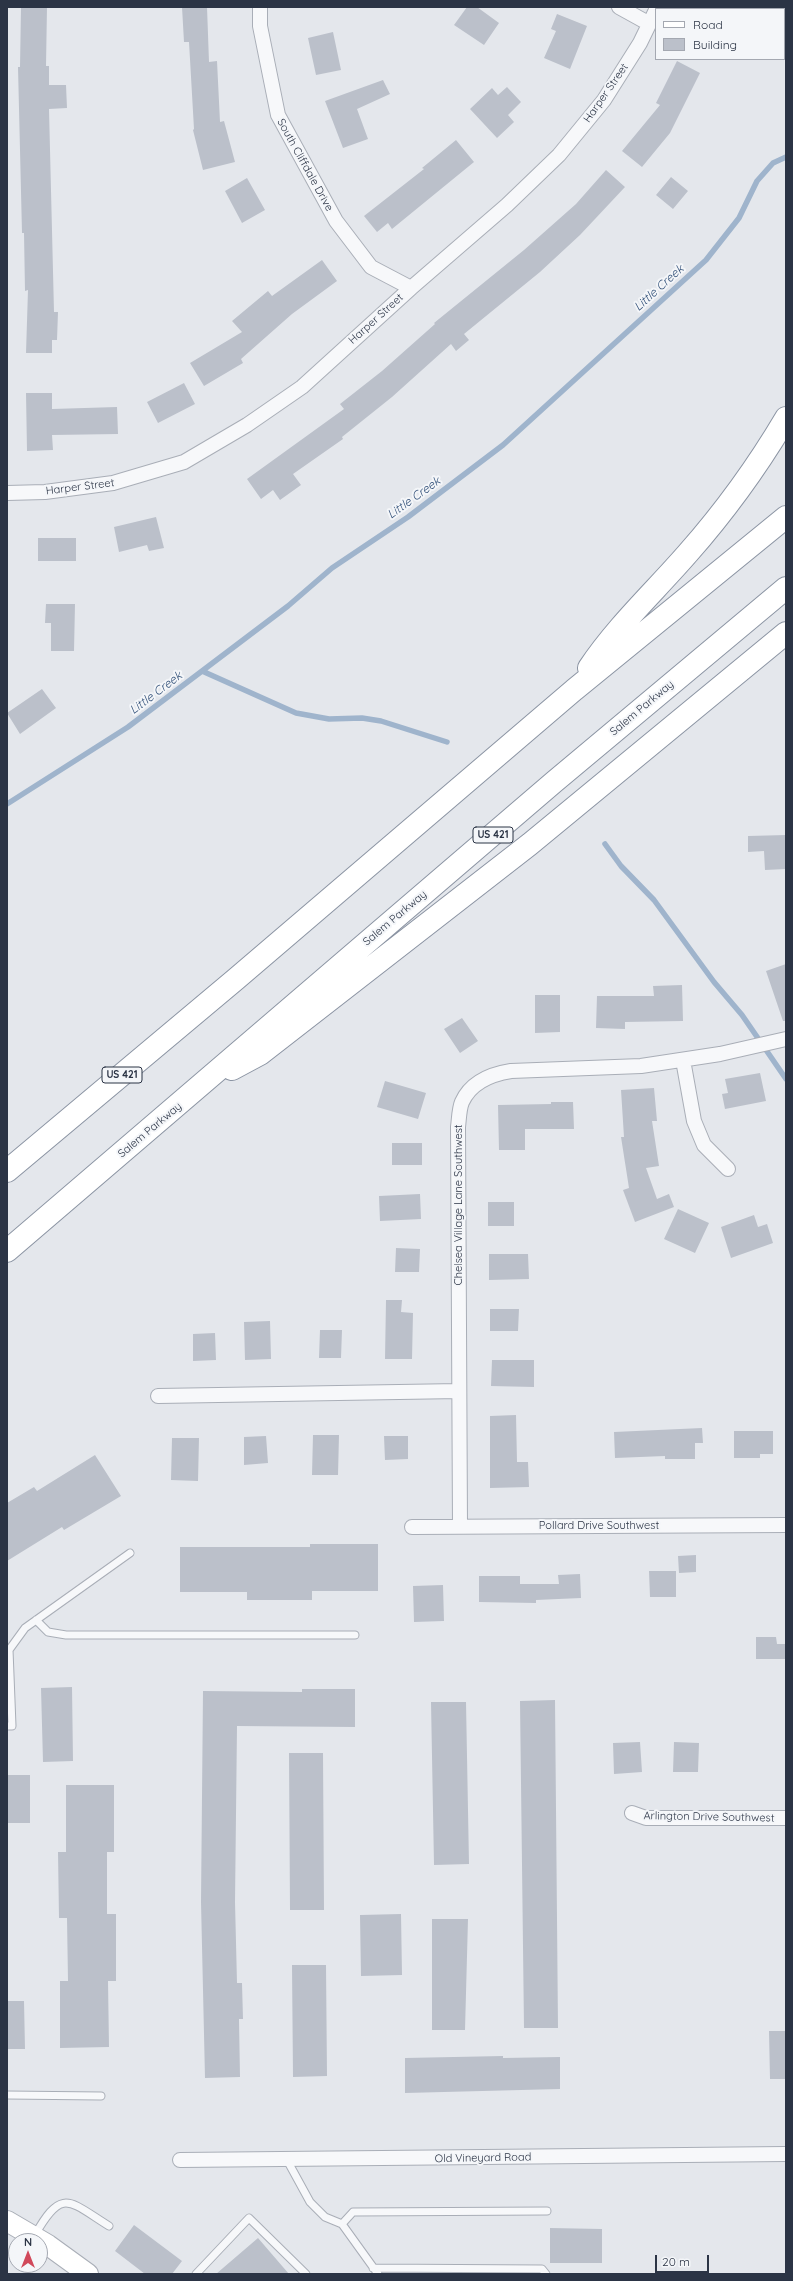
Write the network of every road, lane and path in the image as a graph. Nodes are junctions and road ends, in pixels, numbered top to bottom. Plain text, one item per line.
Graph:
1 (260, 7) edge
2 (619, 7) edge
3 (655, 12) edge
4 (648, 24) junction
5 (410, 288) junction
6 (786, 418) edge
7 (7, 493) edge
8 (786, 517) edge
9 (786, 588) edge
10 (786, 633) edge
11 (574, 690) junction
12 (786, 1038) edge
13 (683, 1060) junction
14 (202, 1085) junction
15 (728, 1169) dead end
16 (7, 1171) edge
17 (7, 1251) edge
18 (459, 1391) junction
19 (158, 1396) dead end
20 (786, 1525) edge
21 (460, 1526) junction
22 (412, 1527) dead end
23 (130, 1553) dead end
24 (36, 1620) junction
25 (355, 1635) dead end
26 (8, 1651) edge
27 (7, 1726) edge
28 (632, 1813) dead end
29 (786, 1818) edge
30 (7, 2095) edge
31 (101, 2096) dead end
32 (786, 2154) edge
33 (180, 2160) dead end
34 (287, 2160) junction
35 (548, 2211) dead end
36 (7, 2221) edge
37 (342, 2224) junction
38 (109, 2226) dead end
39 (27, 2233) edge
40 (36, 2233) edge
41 (48, 2247) edge
42 (373, 2268) junction
43 (88, 2274) edge
44 (196, 2274) edge
45 (306, 2274) edge
46 (378, 2274) edge
47 (546, 2274) edge

1 - 5 street, South Cliffdale Drive
2 - 4 street
3 - 4 street, Harper Street
4 - 5 street, Harper Street
5 - 7 street, Harper Street
6 - 11 highway
8 - 11 highway, US 421
9 - 14 highway, Salem Parkway / US 421
10 - 14 highway
11 - 16 highway, US 421
12 - 13 street, Chelsea Village Lane Southwest
13 - 15 street
13 - 18 street, Chelsea Village Lane Southwest
14 - 17 highway, Salem Parkway / US 421
18 - 19 street
18 - 21 street, Chelsea Village Lane Southwest
20 - 21 street, Pollard Drive Southwest
21 - 22 street, Pollard Drive Southwest
23 - 24 lane
24 - 25 lane
24 - 26 lane
26 - 27 lane
28 - 29 street, Arlington Drive Southwest
30 - 31 lane
32 - 34 street, Old Vineyard Road
33 - 34 street, Old Vineyard Road
34 - 37 lane
35 - 37 lane
36 - 39 street
37 - 42 lane
38 - 40 lane
41 - 43 street
42 - 46 lane
42 - 47 lane
44 - 45 lane

